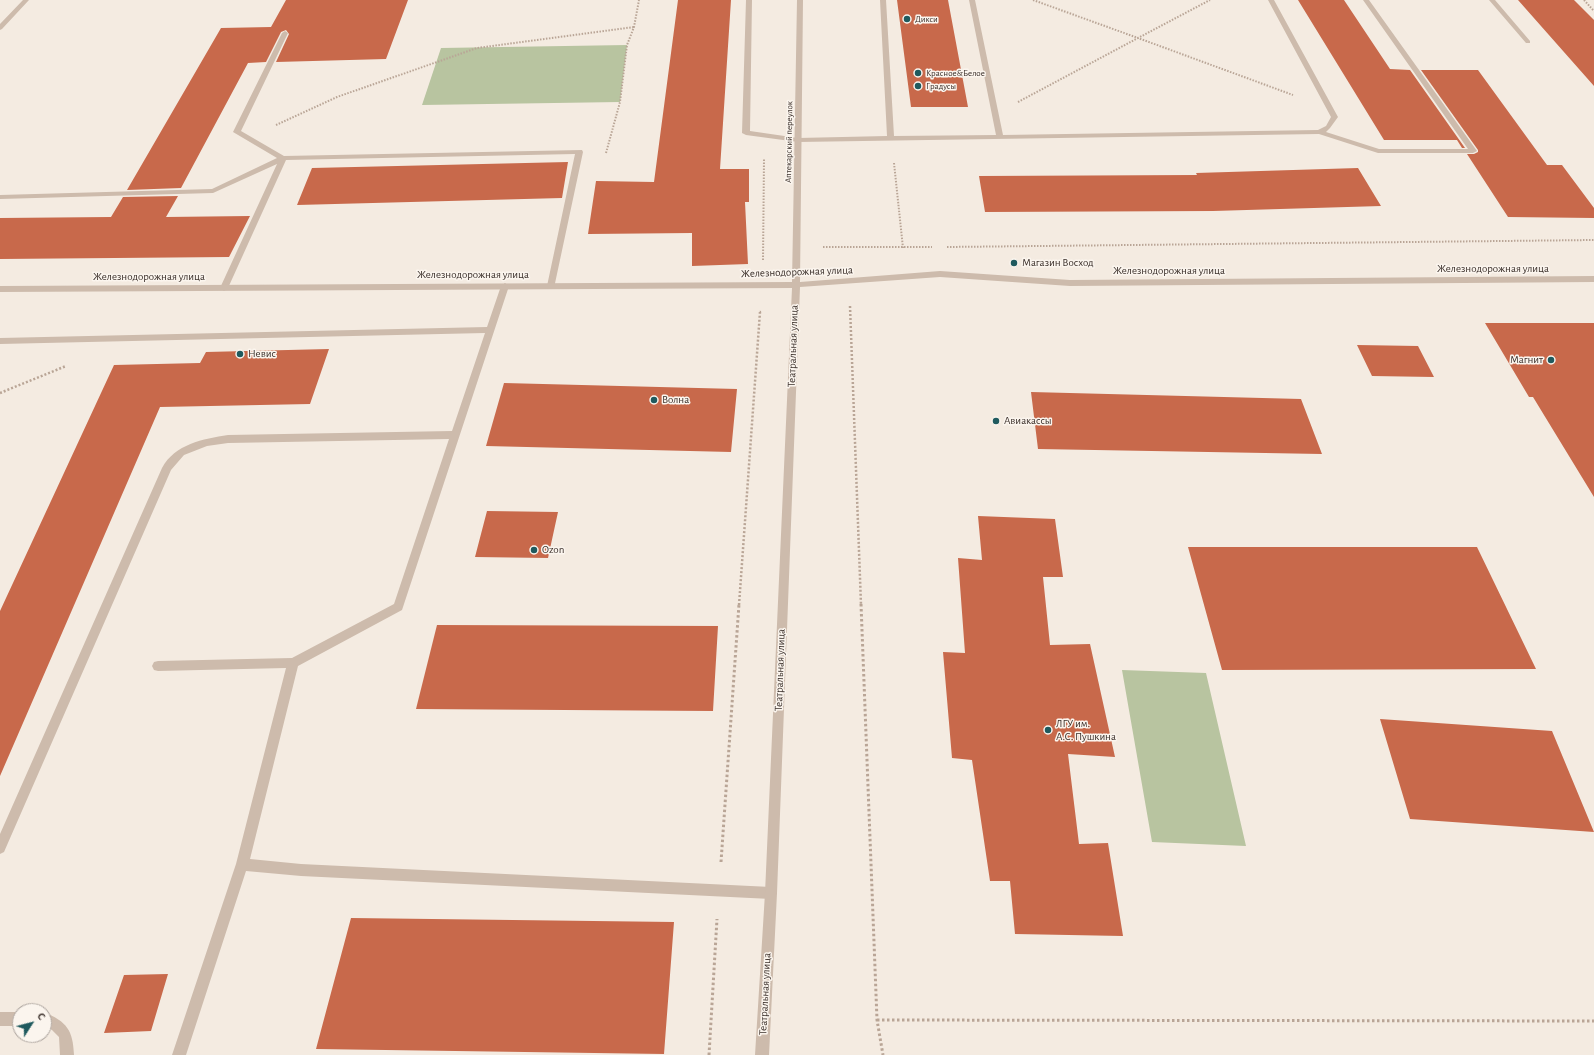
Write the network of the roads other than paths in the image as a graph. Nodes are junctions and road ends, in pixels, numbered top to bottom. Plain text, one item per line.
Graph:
1 (26, 0) edge
2 (749, 0) edge
3 (800, 0) edge
4 (883, 0) edge
5 (972, 0) edge
6 (1271, 0) edge
7 (1366, 0) edge
8 (1492, 0) edge
9 (0, 28) edge
10 (285, 33) dead end
11 (1528, 42) dead end
12 (1320, 132) junction
13 (1000, 137) junction
14 (891, 139) junction
15 (798, 140) junction
16 (282, 158) junction
17 (0, 197) edge
18 (1594, 279) edge
19 (796, 285) junction
20 (505, 286) junction
21 (551, 286) junction
22 (224, 288) junction
23 (0, 290) edge
24 (491, 330) junction
25 (0, 341) edge
26 (456, 435) junction
27 (293, 663) junction
28 (158, 666) dead end
29 (0, 848) edge
30 (242, 864) junction
31 (771, 893) junction
32 (0, 1019) edge
33 (12, 1019) edge
34 (52, 1022) edge
35 (67, 1055) edge
36 (180, 1055) edge
37 (762, 1055) edge

1 - 9 street
2 - 15 street
3 - 15 street, Аптекарский переулок
4 - 14 street
5 - 13 street
6 - 12 street
7 - 12 street
8 - 11 street
10 - 16 street
12 - 13 street
13 - 14 street
14 - 15 street
15 - 19 street, Аптекарский переулок
16 - 17 street
16 - 21 street
16 - 22 street
18 - 19 street, Железнодорожная улица
19 - 21 street, Железнодорожная улица
19 - 31 street, Театральная улица
20 - 21 street, Железнодорожная улица
20 - 22 street, Железнодорожная улица
20 - 24 street
22 - 23 street, Железнодорожная улица
24 - 25 street
24 - 26 street
26 - 27 street
26 - 29 street
27 - 28 street
27 - 30 street
30 - 31 street
30 - 36 street
31 - 37 street, Театральная улица
32 - 33 street
34 - 35 street

